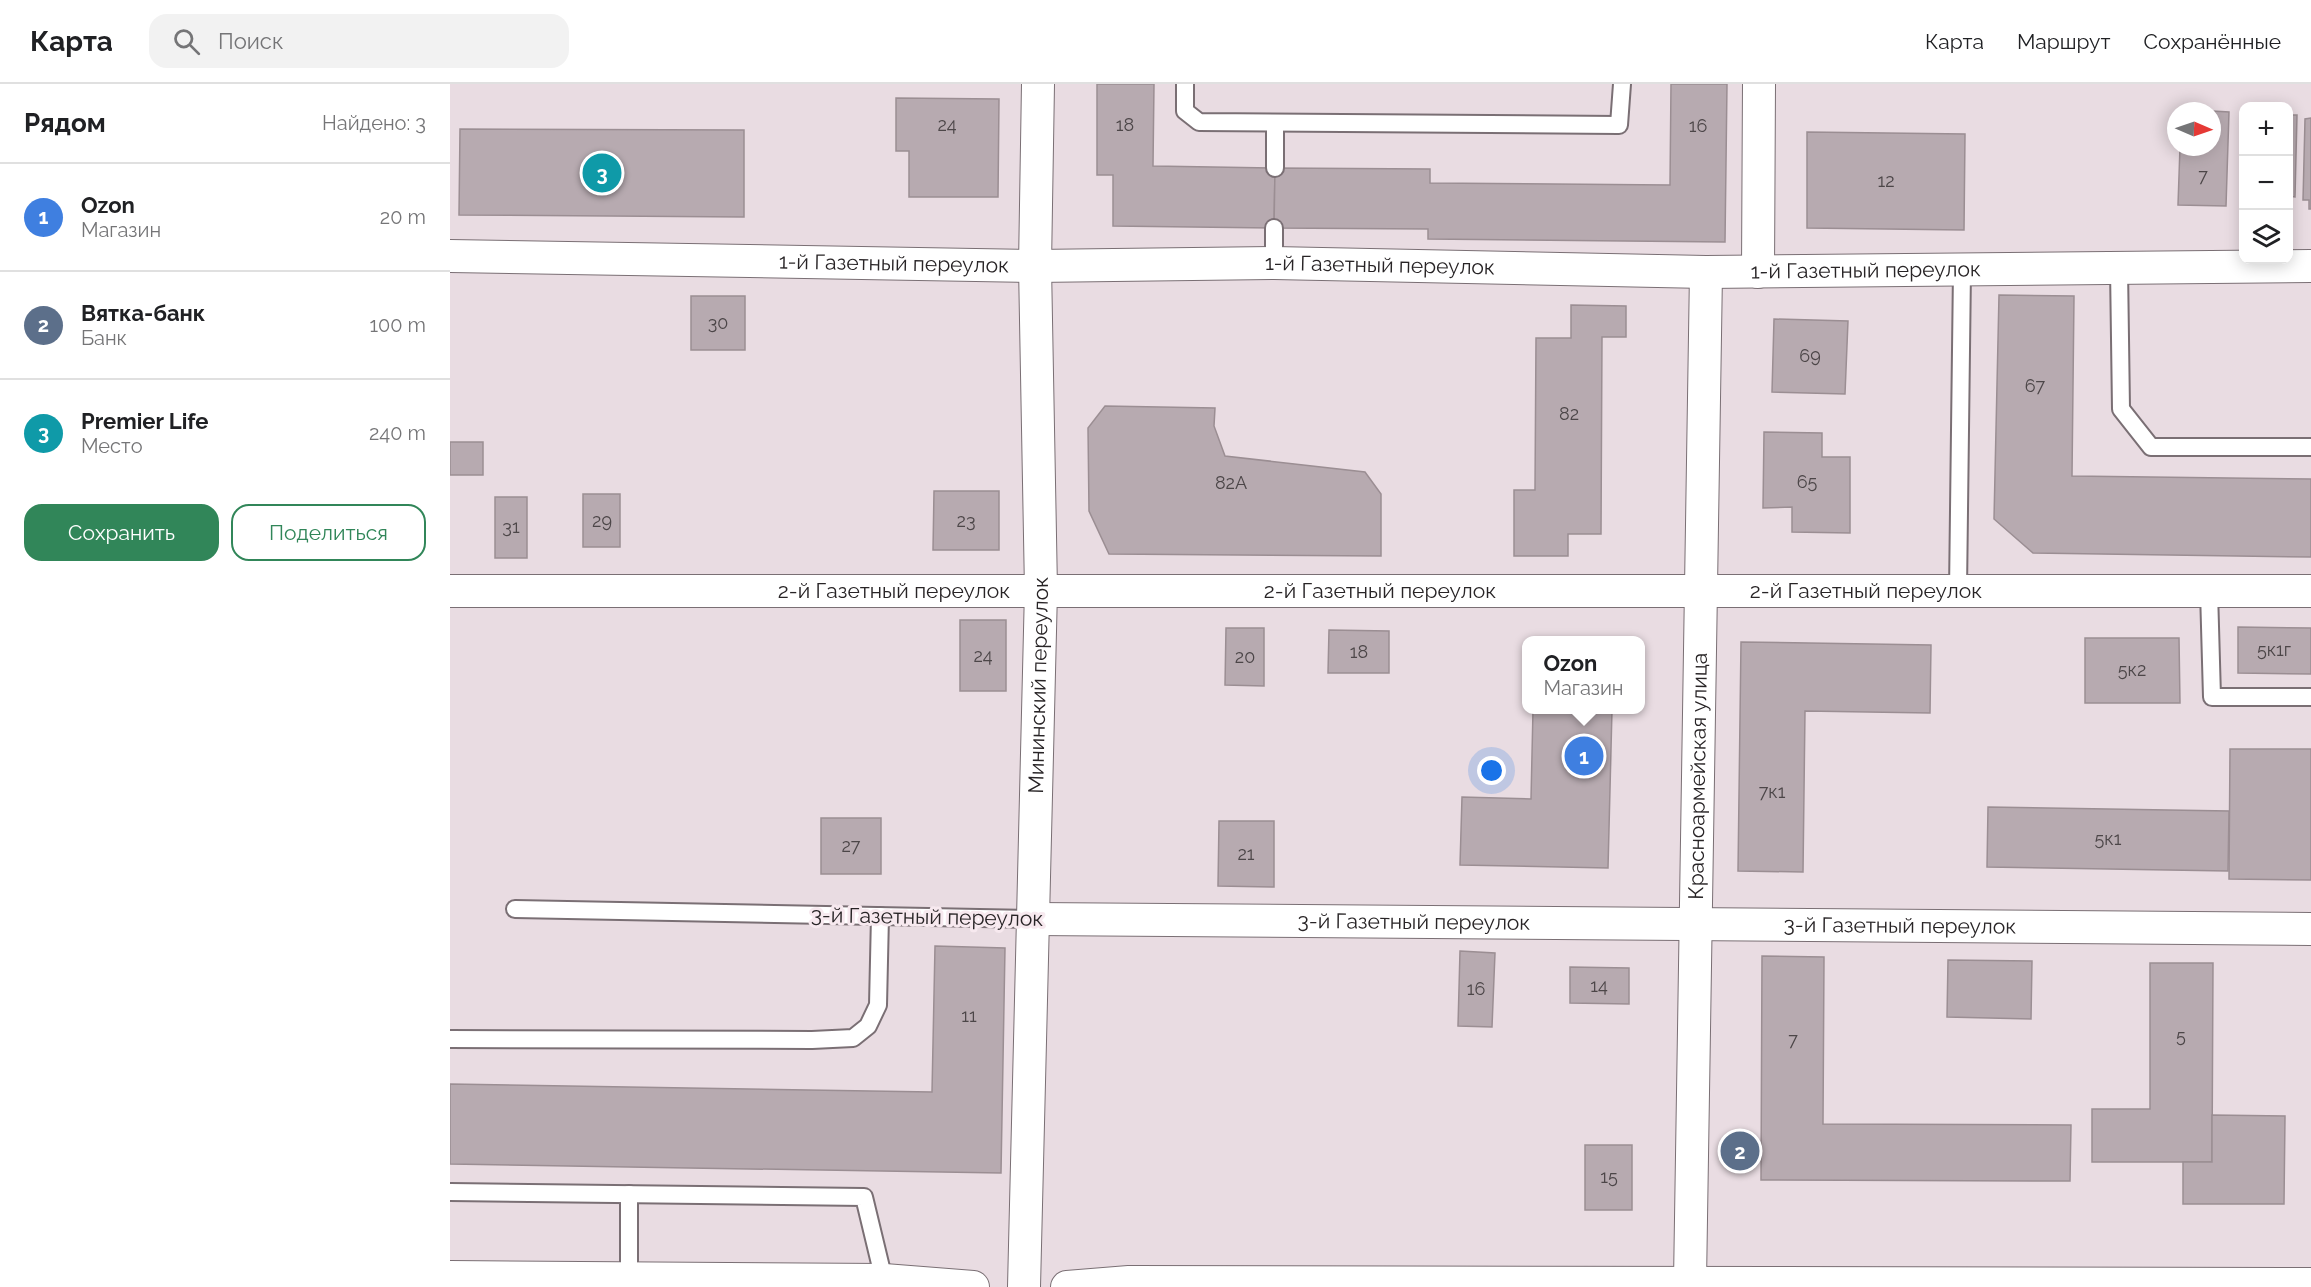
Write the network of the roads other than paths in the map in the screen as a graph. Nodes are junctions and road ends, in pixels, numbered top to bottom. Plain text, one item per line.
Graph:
1 (1038, 84) edge
2 (1185, 84) edge
3 (1622, 84) edge
4 (1760, 84) edge
5 (1275, 123) junction
6 (1275, 168) dead end
7 (1274, 228) dead end
8 (450, 255) edge
9 (1274, 263) junction
10 (1035, 266) junction
11 (2311, 266) edge
12 (2119, 268) junction
13 (1962, 270) junction
14 (1706, 272) junction
15 (1758, 272) junction
16 (2311, 447) edge
17 (1041, 590) junction
18 (450, 591) edge
19 (1958, 591) junction
20 (2210, 591) junction
21 (2311, 591) edge
22 (1701, 592) junction
23 (2311, 697) edge
24 (515, 909) dead end
25 (880, 916) junction
26 (1034, 919) junction
27 (1696, 923) junction
28 (2311, 929) edge
29 (450, 1039) edge
30 (450, 1191) edge
31 (629, 1194) junction
32 (450, 1277) edge
33 (629, 1278) junction
34 (884, 1280) junction
35 (508, 1282) edge
36 (1690, 1282) junction
37 (804, 1283) edge
38 (1129, 1284) edge
39 (1486, 1284) edge
40 (2311, 1284) edge
41 (1964, 1285) edge
42 (2244, 1285) edge
43 (973, 1287) edge
44 (1024, 1287) edge
45 (1067, 1287) edge

1 - 10 street, Мининский переулок
2 - 5 lane
3 - 5 lane
4 - 15 street
5 - 6 lane
7 - 9 lane
8 - 10 street, 1-й Газетный переулок
9 - 10 street, 1-й Газетный переулок
9 - 14 street, 1-й Газетный переулок
10 - 17 street, Мининский переулок
11 - 12 street, 1-й Газетный переулок
12 - 13 street, 1-й Газетный переулок
12 - 16 lane
13 - 15 street, 1-й Газетный переулок
13 - 19 lane
14 - 15 street, 1-й Газетный переулок
14 - 22 street, Красноармейская улица
17 - 18 street, 2-й Газетный переулок
17 - 22 street, 2-й Газетный переулок
17 - 26 street, Мининский переулок
19 - 20 street, 2-й Газетный переулок
19 - 22 street, 2-й Газетный переулок
20 - 21 street, 2-й Газетный переулок
20 - 23 lane
22 - 27 street, Красноармейская улица
24 - 25 lane, 3-й Газетный переулок
25 - 26 lane, 3-й Газетный переулок
25 - 29 lane
26 - 27 street, 3-й Газетный переулок
26 - 44 street, Мининский переулок
27 - 28 street, 3-й Газетный переулок
27 - 36 street, Красноармейская улица
30 - 31 lane
31 - 33 lane
31 - 34 lane
32 - 35 street
33 - 35 street
33 - 37 street
34 - 37 street
34 - 43 street
36 - 39 street
36 - 41 street
38 - 39 street
38 - 45 street
40 - 42 street
41 - 42 street

